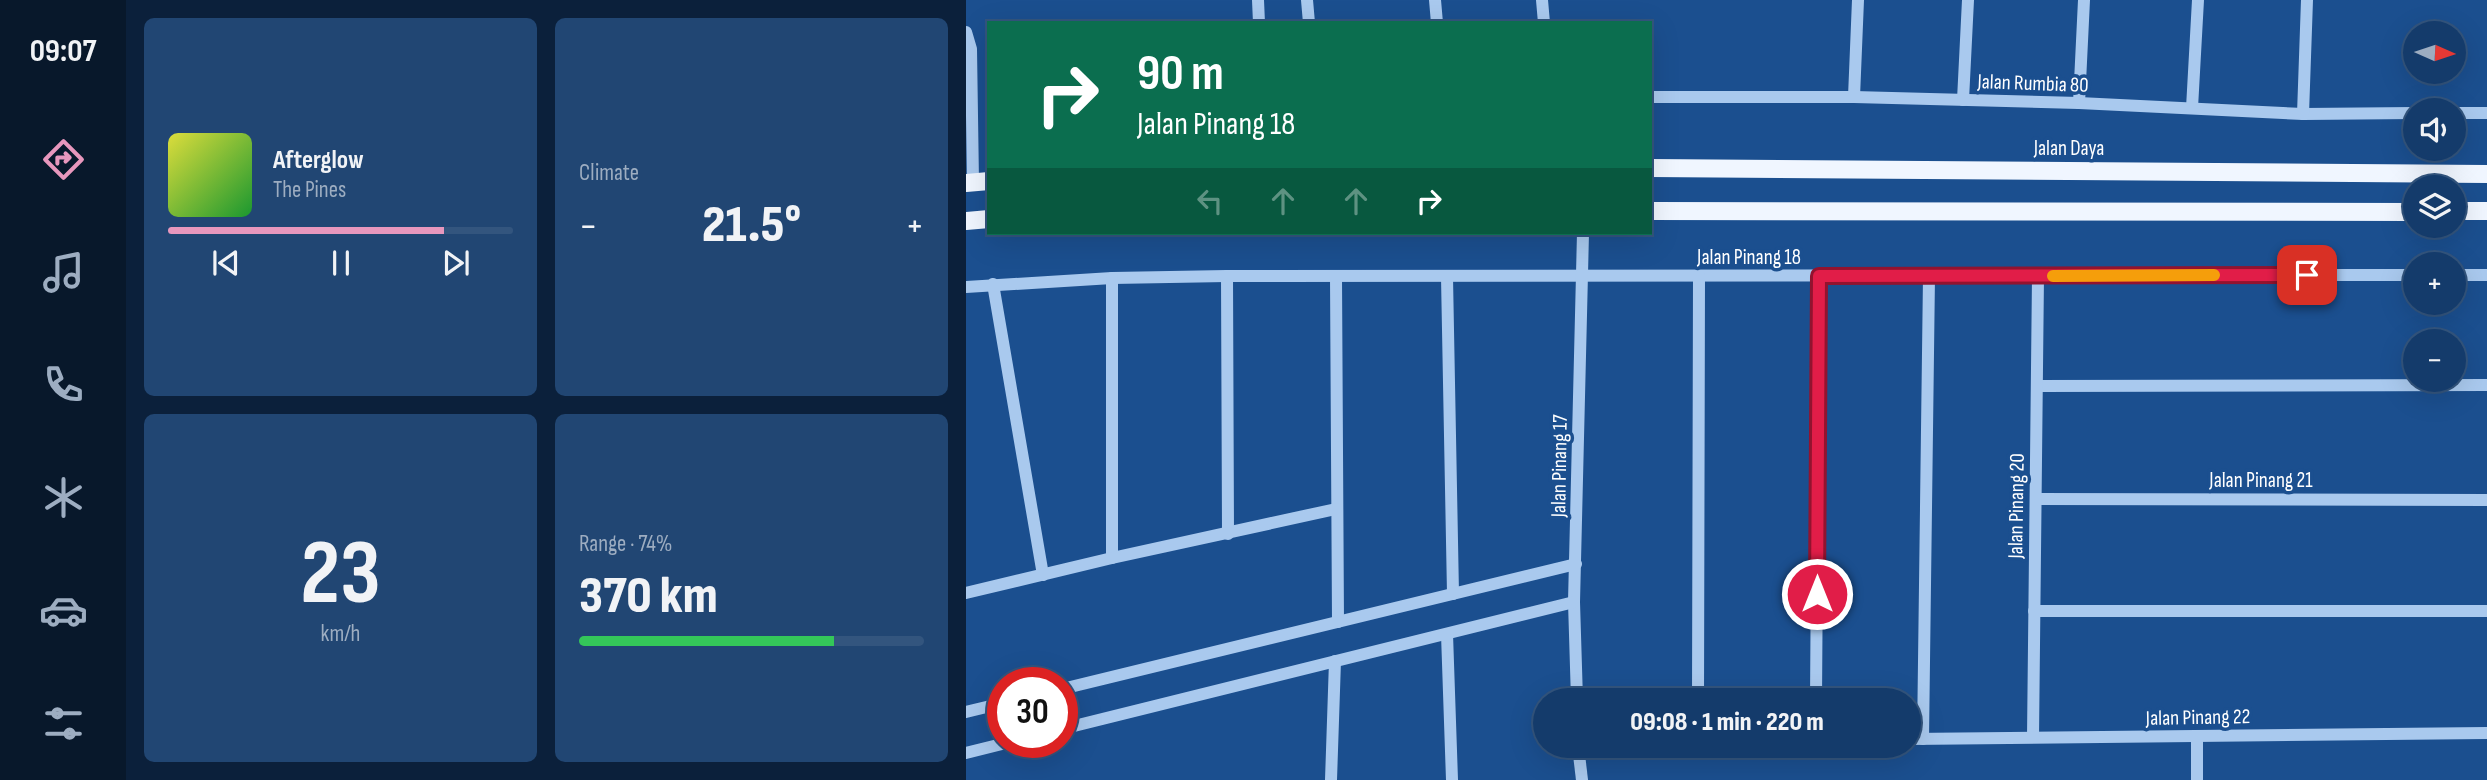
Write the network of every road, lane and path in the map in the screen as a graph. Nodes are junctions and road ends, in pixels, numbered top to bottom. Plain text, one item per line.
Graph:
1 (1258, 0) edge
2 (1307, 0) edge
3 (1435, 0) edge
4 (1542, 0) edge
5 (1858, 0) edge
6 (1968, 0) edge
7 (2084, 0) edge
8 (2198, 0) edge
9 (2307, 0) edge
10 (1259, 21) edge
11 (1309, 21) edge
12 (1437, 21) edge
13 (1544, 21) edge
14 (966, 32) edge
15 (1652, 97) edge
16 (1854, 97) junction
17 (1963, 100) junction
18 (2079, 103) junction
19 (2192, 108) junction
20 (2403, 113) edge
21 (2466, 113) edge
22 (2487, 113) edge
23 (2303, 114) junction
24 (1652, 168) edge
25 (2487, 174) edge
26 (976, 182) edge
27 (1652, 211) edge
28 (2466, 211) edge
29 (2487, 211) edge
30 (2403, 212) edge
31 (987, 219) edge
32 (966, 221) edge
33 (1583, 235) edge
34 (2403, 275) edge
35 (2466, 275) edge
36 (2487, 275) edge
37 (1227, 276) junction
38 (1447, 276) junction
39 (1699, 276) junction
40 (1819, 276) junction
41 (1929, 276) junction
42 (2038, 276) junction
43 (1336, 277) junction
44 (1582, 277) junction
45 (1112, 278) junction
46 (993, 284) junction
47 (966, 287) edge
48 (2487, 385) edge
49 (2038, 386) junction
50 (2036, 499) junction
51 (2487, 500) edge
52 (1336, 509) junction
53 (1228, 534) junction
54 (1112, 558) junction
55 (1576, 564) junction
56 (1043, 575) junction
57 (966, 593) edge
58 (1453, 594) junction
59 (1574, 602) junction
60 (2034, 611) junction
61 (2487, 611) edge
62 (1338, 622) junction
63 (1447, 634) junction
64 (1335, 661) junction
65 (1078, 685) edge
66 (1577, 688) edge
67 (1698, 688) edge
68 (1816, 688) edge
69 (987, 707) edge
70 (966, 712) edge
71 (1078, 725) edge
72 (2487, 733) edge
73 (2197, 736) junction
74 (2032, 737) junction
75 (1923, 739) joint
76 (987, 748) edge
77 (966, 753) edge
78 (1579, 758) edge
79 (1331, 780) edge
80 (1452, 780) edge
81 (1582, 780) edge
82 (2197, 780) edge

1 - 10 street
2 - 11 street
3 - 12 street
4 - 13 street
5 - 16 street
6 - 17 street
7 - 18 street
8 - 19 street
9 - 23 street
14 - 26 street
15 - 16 street, Jalan Rumbia 80
16 - 17 street, Jalan Rumbia 80
17 - 18 street, Jalan Rumbia 80
18 - 19 street, Jalan Rumbia 80
19 - 23 street, Jalan Rumbia 80
20 - 23 street, Jalan Rumbia 80
21 - 22 street
24 - 25 main road, Jalan Daya
27 - 30 main road
28 - 29 main road
31 - 32 main road
33 - 44 street, Jalan Pinang 17
34 - 42 street, Jalan Pinang 18
35 - 36 street
37 - 43 street, Jalan Pinang 18
37 - 45 street, Jalan Pinang 18
37 - 53 street
38 - 43 street, Jalan Pinang 18
38 - 44 street, Jalan Pinang 18
38 - 58 street
39 - 40 street, Jalan Pinang 18
39 - 44 street, Jalan Pinang 18
39 - 67 street
40 - 41 street, Jalan Pinang 18
40 - 68 street
41 - 42 street, Jalan Pinang 18
41 - 75 street
42 - 49 street, Jalan Pinang 20
43 - 52 street
44 - 55 street, Jalan Pinang 17
45 - 46 street, Jalan Pinang 18
45 - 54 street
46 - 47 street, Jalan Pinang 18
46 - 56 street
48 - 49 street
49 - 50 street, Jalan Pinang 20
50 - 51 street, Jalan Pinang 21
50 - 60 street, Jalan Pinang 20
52 - 53 street
52 - 62 street
53 - 54 street
54 - 56 street
55 - 58 street
55 - 59 street, Jalan Pinang 17
56 - 57 street
58 - 62 street
59 - 63 street
59 - 66 street, Jalan Pinang 17
60 - 61 street
60 - 74 street, Jalan Pinang 20
62 - 65 street
63 - 64 street
63 - 80 street
64 - 71 street
64 - 79 street
69 - 70 street
72 - 73 street, Jalan Pinang 22
73 - 74 street, Jalan Pinang 22
73 - 82 street
74 - 75 street, Jalan Pinang 22
76 - 77 street
78 - 81 street

